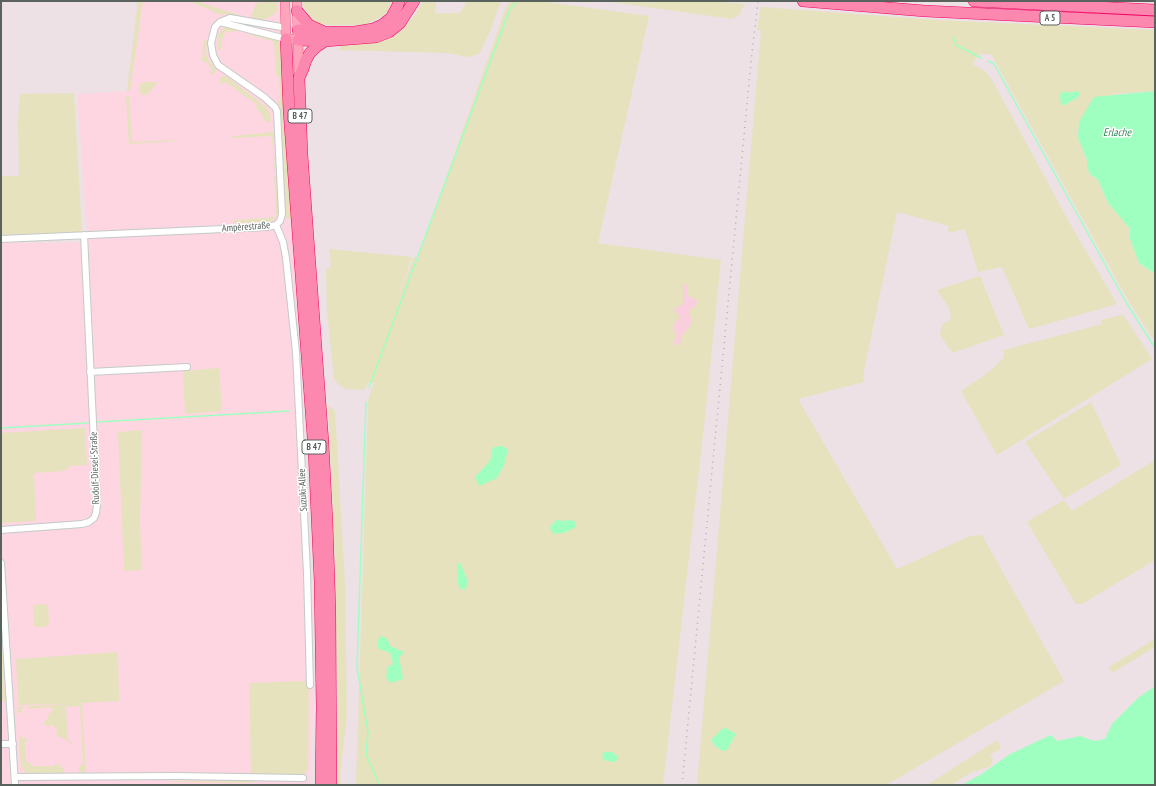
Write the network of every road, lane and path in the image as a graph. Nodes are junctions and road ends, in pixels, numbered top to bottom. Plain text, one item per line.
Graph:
1 (285, 1) edge
2 (399, 1) edge
3 (414, 1) edge
4 (803, 1) edge
5 (974, 1) edge
6 (1137, 1) edge
7 (297, 6) edge
8 (1087, 6) junction
9 (1155, 10) edge
10 (220, 22) junction
11 (1155, 22) edge
12 (292, 34) junction
13 (326, 37) junction
14 (298, 78) junction
15 (276, 225) junction
16 (84, 235) junction
17 (1, 239) edge
18 (187, 367) dead end
19 (90, 372) junction
20 (1, 530) edge
21 (1, 563) edge
22 (310, 685) dead end
23 (1, 744) edge
24 (13, 744) junction
25 (14, 777) junction
26 (303, 778) dead end
27 (15, 785) edge
28 (321, 785) edge
29 (331, 785) edge

1 - 12 main road, B 47
2 - 13 highway
3 - 13 highway
4 - 11 highway, A 5
5 - 8 highway, A 5
6 - 8 highway
7 - 12 main road, B 47
7 - 13 highway
8 - 9 highway, A 5
10 - 12 street
10 - 12 street
10 - 15 street, Ampèrestraße
12 - 13 highway
12 - 14 main road, B 47
12 - 28 highway, B 47
13 - 14 highway
14 - 29 highway, B 47
15 - 16 street, Ampèrestraße
15 - 22 street, Suzuki-Allee
16 - 17 street, Ampèrestraße
16 - 19 street, Rudolf-Diesel-Straße
18 - 19 street
19 - 20 street, Rudolf-Diesel-Straße
21 - 24 street
23 - 24 street
24 - 25 street
25 - 26 street
25 - 27 street

